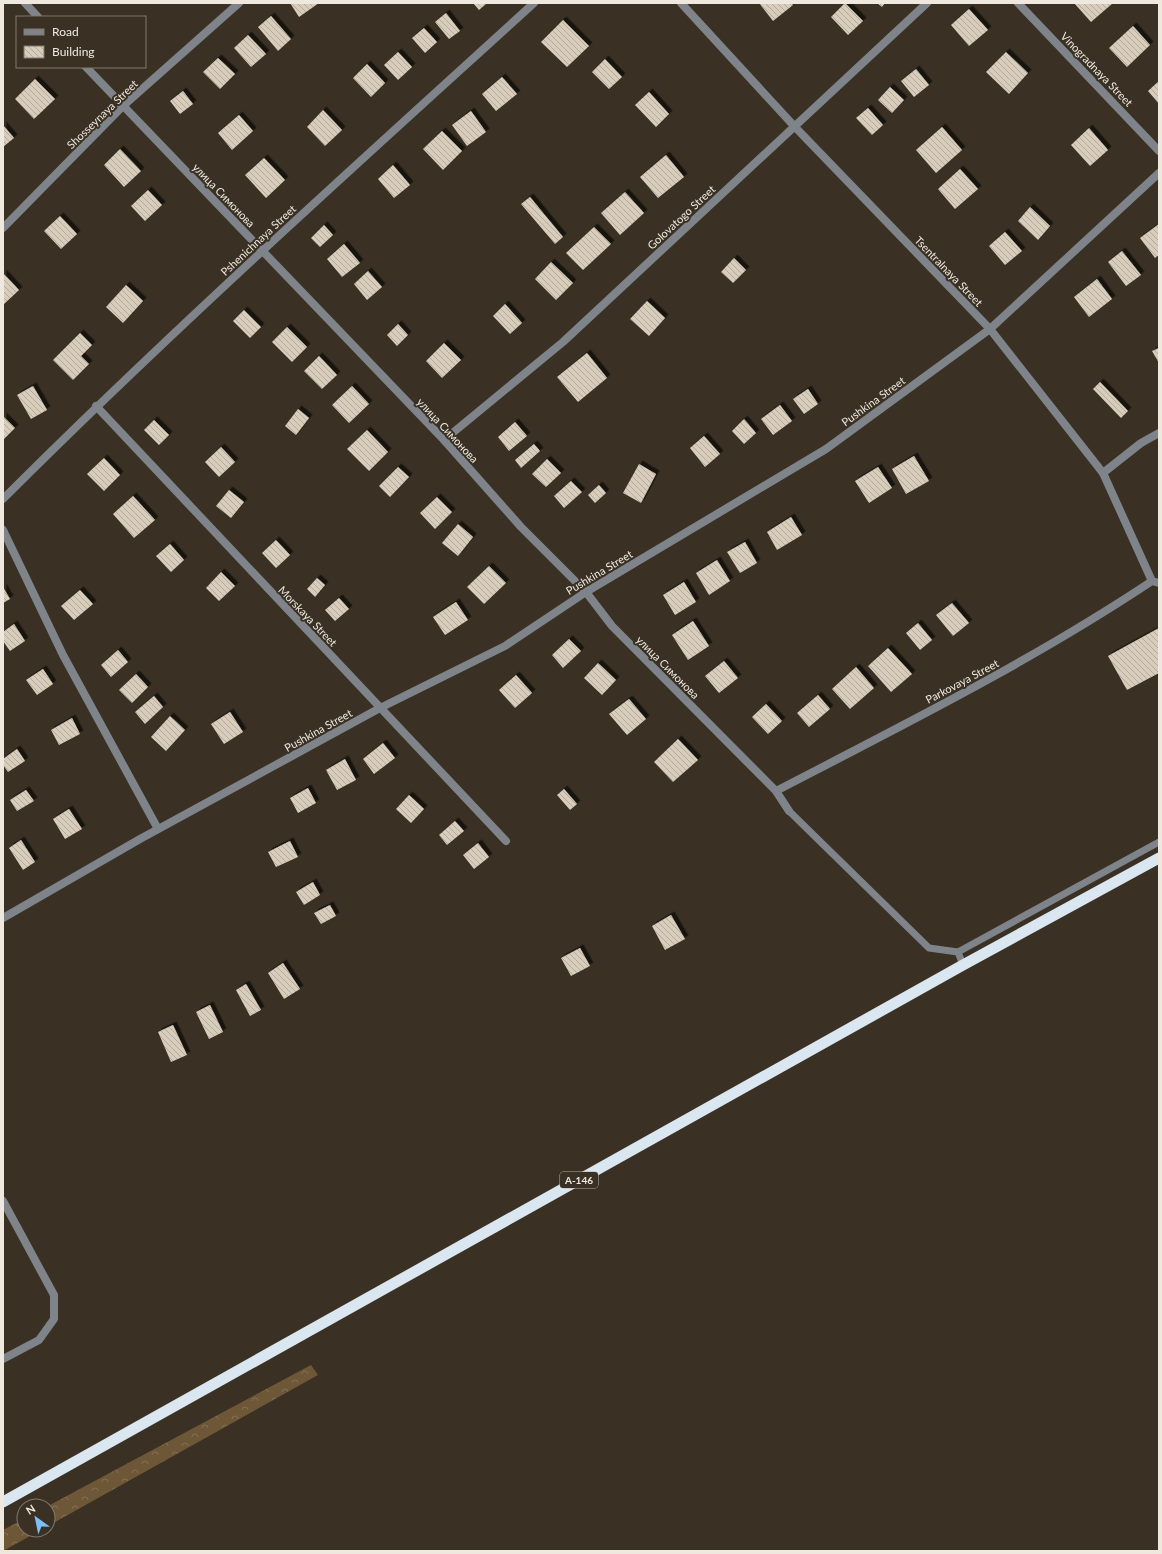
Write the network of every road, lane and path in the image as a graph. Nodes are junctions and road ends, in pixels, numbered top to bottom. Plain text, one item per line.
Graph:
1 (25, 3) edge
2 (238, 3) edge
3 (534, 3) edge
4 (681, 3) edge
5 (927, 3) edge
6 (1018, 3) edge
7 (37, 16) edge
8 (87, 68) edge
9 (123, 106) junction
10 (795, 127) junction
11 (1159, 151) edge
12 (1159, 173) edge
13 (3, 228) edge
14 (263, 250) junction
15 (990, 329) junction
16 (96, 406) junction
17 (1159, 433) edge
18 (444, 440) junction
19 (1103, 473) junction
20 (3, 499) edge
21 (3, 530) edge
22 (1155, 582) edge
23 (586, 592) junction
24 (380, 708) junction
25 (776, 791) junction
26 (789, 811) joint
27 (158, 829) junction
28 (506, 841) dead end
29 (1159, 842) edge
30 (1158, 859) edge
31 (3, 918) edge
32 (958, 952) junction
33 (963, 965) junction
34 (3, 1201) edge
35 (3, 1359) edge
36 (3, 1502) edge

1 - 7 street
2 - 9 street, Shosseynaya Street
3 - 14 street, Pshenichnaya Street
4 - 10 street, Tsentralnaya Street
5 - 10 street, Golovatogo Street
6 - 11 street, Vinogradnaya Street
8 - 9 street, улица Симонова
9 - 13 street, Shosseynaya Street
9 - 14 street, улица Симонова
10 - 15 street, Tsentralnaya Street
10 - 18 street, Golovatogo Street
12 - 15 street, Pushkina Street
14 - 16 street, Pshenichnaya Street
14 - 18 street, улица Симонова
15 - 19 street, Tsentralnaya Street
15 - 23 street, Pushkina Street
16 - 20 street, Pshenichnaya Street
16 - 24 street, Morskaya Street
17 - 19 street
18 - 23 street, улица Симонова
19 - 22 street, Tsentralnaya Street
21 - 27 street
22 - 25 street, Parkovaya Street
23 - 24 street, Pushkina Street
23 - 25 street, улица Симонова
24 - 27 street, Pushkina Street
24 - 28 street, Morskaya Street
25 - 26 street, улица Симонова
26 - 32 lane
27 - 31 street, Pushkina Street
29 - 32 lane
30 - 33 highway, А-146
32 - 33 lane
33 - 36 highway, А-146
34 - 35 street

